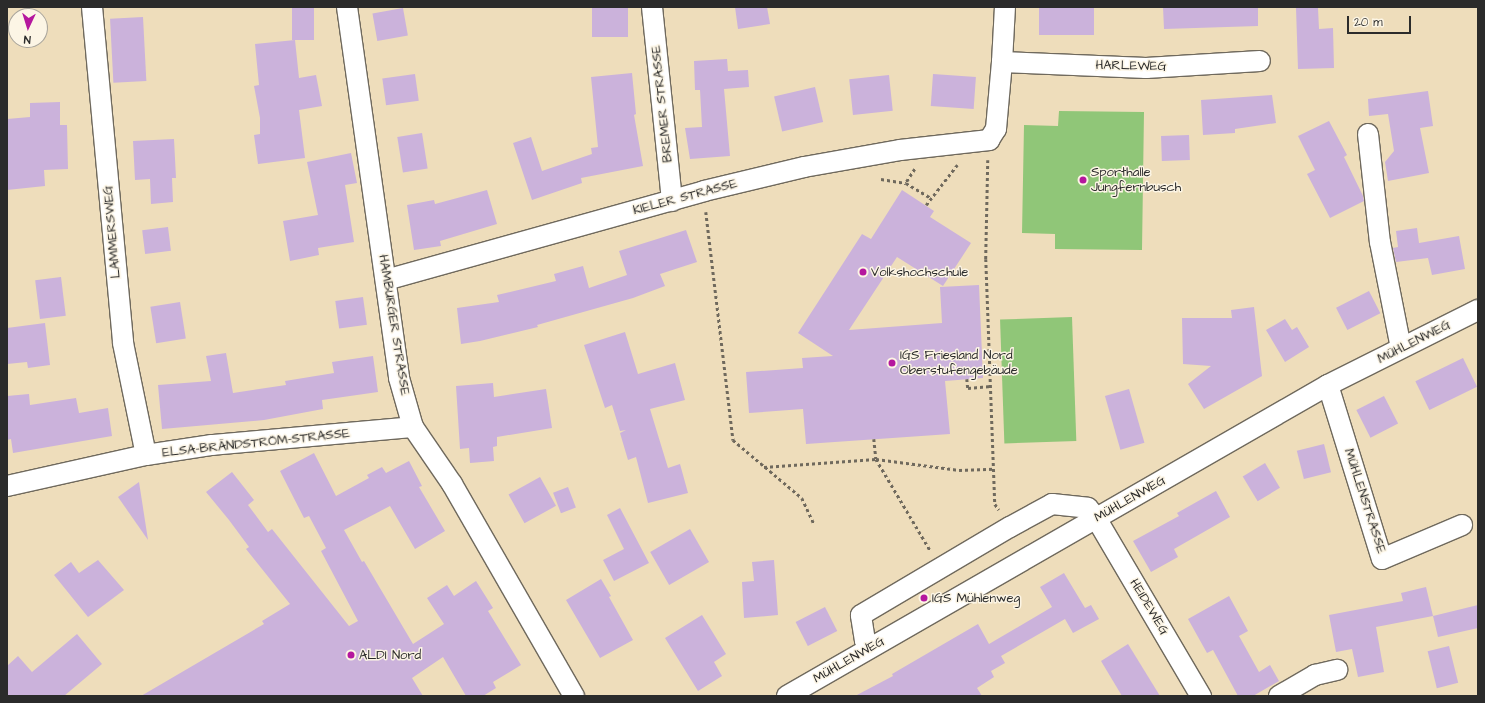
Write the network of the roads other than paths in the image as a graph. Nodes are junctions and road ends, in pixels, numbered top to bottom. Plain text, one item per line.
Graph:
1 (92, 7) edge
2 (347, 7) edge
3 (652, 7) edge
4 (1005, 7) edge
5 (1002, 62) junction
6 (1260, 62) dead end
7 (1368, 134) dead end
8 (672, 201) junction
9 (386, 280) junction
10 (1478, 310) edge
11 (1401, 348) junction
12 (1328, 385) junction
13 (413, 427) junction
14 (146, 455) junction
15 (7, 486) edge
16 (1096, 518) junction
17 (1462, 525) dead end
18 (870, 647) junction
19 (1337, 670) dead end
20 (574, 696) edge
21 (786, 696) edge
22 (1201, 696) edge
23 (1279, 696) edge

1 - 14 street, LAMMERSWEG
2 - 9 street, HAMBURGER STRASSE
3 - 8 street, BREMER STRASSE
4 - 5 street
5 - 6 street, HARLEWEG
5 - 8 street, KIELER STRASSE
7 - 11 street
8 - 9 street, KIELER STRASSE
9 - 13 street, HAMBURGER STRASSE
10 - 11 street, MÜHLENWEG
11 - 12 street, MÜHLENWEG
12 - 16 street, MÜHLENWEG
12 - 17 street, MÜHLENSTRASSE
13 - 14 street, ELSA-BRÄNDSTRÖM-STRASSE
13 - 20 street, HAMBURGER STRASSE
14 - 15 street, ELSA-BRÄNDSTRÖM-STRASSE
16 - 18 street, MÜHLENWEG
16 - 18 street
16 - 22 street, HEIDEWEG
18 - 21 street, MÜHLENWEG
19 - 23 street

